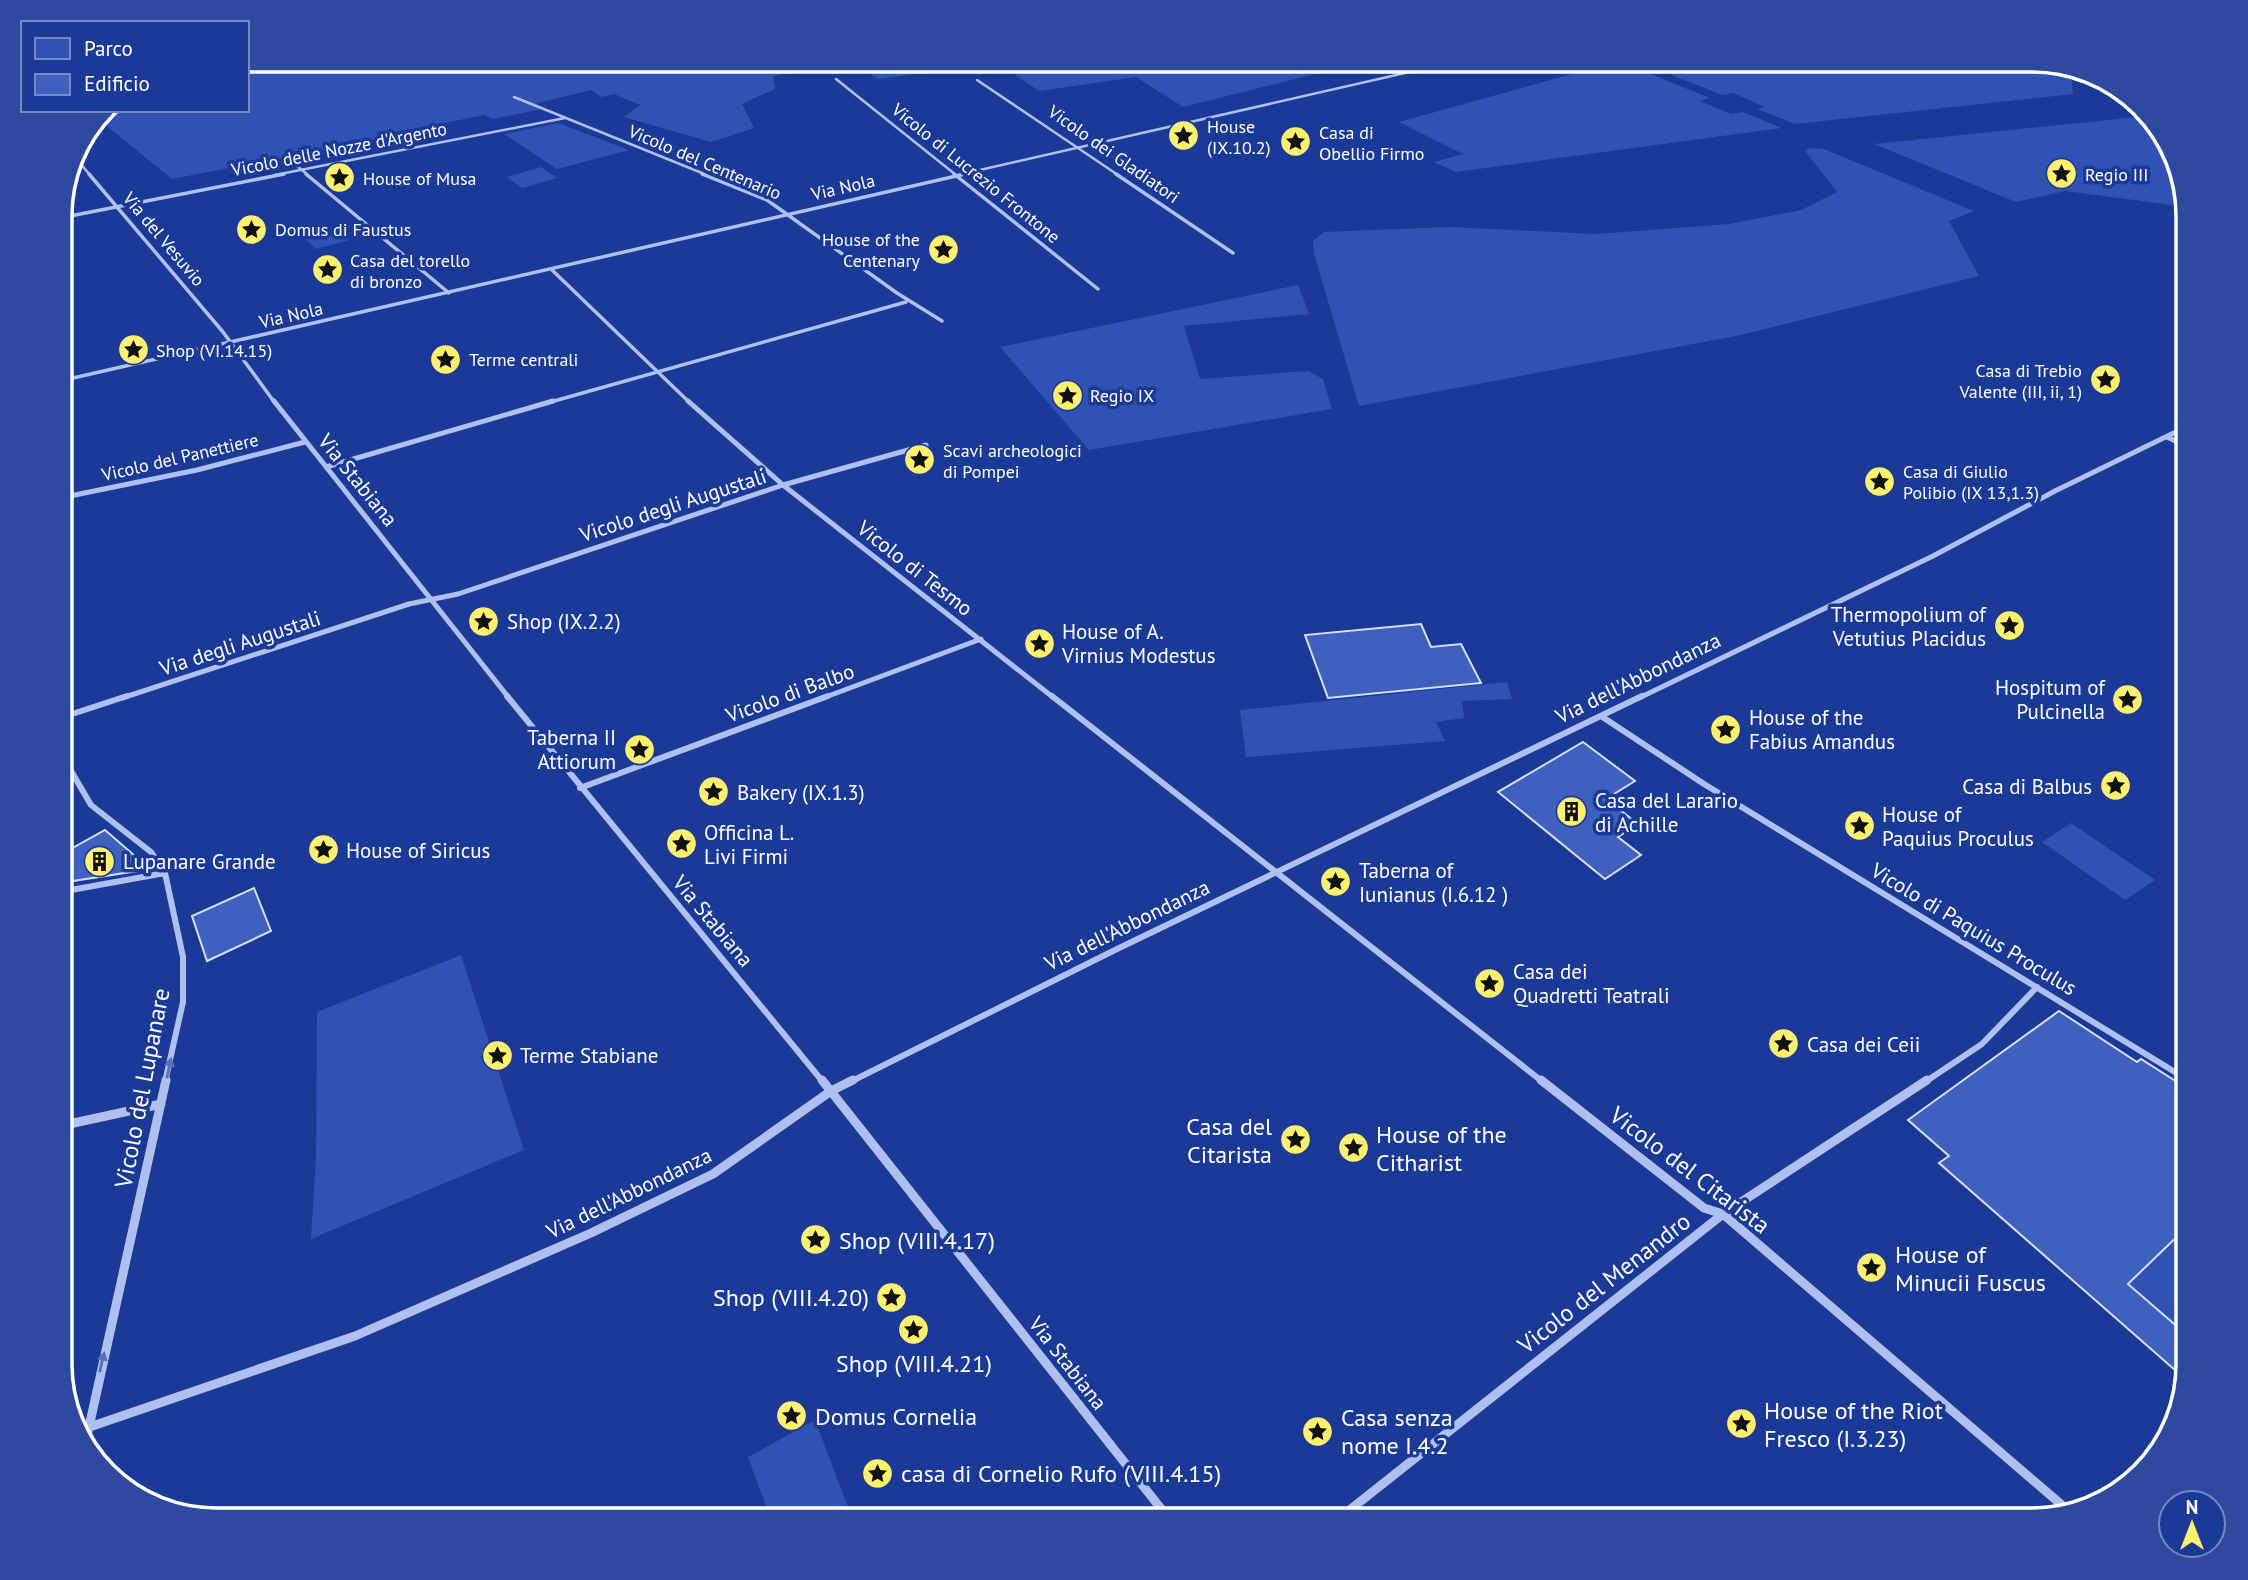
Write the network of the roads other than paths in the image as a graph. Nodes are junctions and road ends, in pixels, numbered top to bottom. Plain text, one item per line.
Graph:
1 (1410, 72) edge
2 (836, 79) dead end
3 (977, 80) dead end
4 (514, 97) dead end
5 (565, 118) junction
6 (1077, 148) junction
7 (81, 164) edge
8 (299, 168) junction
9 (955, 174) junction
10 (118, 207) junction
11 (789, 214) junction
12 (72, 216) edge
13 (1233, 253) dead end
14 (551, 269) junction
15 (1098, 289) dead end
16 (449, 293) junction
17 (906, 302) junction
18 (942, 321) dead end
19 (231, 343) junction
20 (658, 370) junction
21 (72, 378) edge
22 (2176, 432) edge
23 (2167, 437) junction
24 (2176, 441) edge
25 (305, 442) junction
26 (926, 446) dead end
27 (326, 467) junction
28 (783, 485) junction
29 (72, 495) edge
30 (431, 598) junction
31 (981, 639) junction
32 (72, 714) edge
33 (1601, 716) junction
34 (72, 773) edge
35 (580, 788) junction
36 (1276, 872) junction
37 (164, 873) junction
38 (72, 890) edge
39 (2037, 987) junction
40 (2176, 1072) edge
41 (831, 1091) junction
42 (161, 1104) junction
43 (72, 1123) edge
44 (1723, 1214) junction
45 (87, 1428) joint
46 (2062, 1505) edge
47 (1160, 1508) edge
48 (1353, 1508) edge

1 - 6 street, Via Nola
2 - 9 street, Vicolo di Lucrezio Frontone
3 - 6 street, Vicolo dei Gladiatori
4 - 5 street, Vicolo del Centenario
5 - 8 street, Vicolo delle Nozze d'Argento
5 - 11 street, Vicolo del Centenario
6 - 9 street, Via Nola
6 - 13 street, Vicolo dei Gladiatori
7 - 10 street, Via del Vesuvio
8 - 10 street, Vicolo delle Nozze d'Argento
8 - 16 street
9 - 11 street, Via Nola
9 - 15 street, Vicolo di Lucrezio Frontone
10 - 12 street, Vicolo delle Nozze d'Argento
10 - 19 street, Via del Vesuvio
11 - 14 street, Via Nola
11 - 17 street, Vicolo del Centenario
14 - 16 street, Via Nola
14 - 20 street, Vicolo di Tesmo
16 - 19 street, Via Nola
17 - 18 street, Vicolo del Centenario
17 - 20 street
19 - 21 street, Via Nola
19 - 25 street, Via Stabiana
20 - 27 street
20 - 28 street, Vicolo di Tesmo
22 - 23 street, Via dell'Abbondanza
23 - 24 street
23 - 33 street, Via dell'Abbondanza
25 - 27 street, Via Stabiana
25 - 29 street, Vicolo del Panettiere
26 - 28 street, Vicolo degli Augustali
27 - 30 street, Via Stabiana
28 - 30 street, Vicolo degli Augustali
28 - 31 street, Vicolo di Tesmo
30 - 32 street, Via degli Augustali
30 - 35 street, Via Stabiana
31 - 35 street, Vicolo di Balbo
31 - 36 street, Vicolo di Tesmo
33 - 36 street, Via dell'Abbondanza
33 - 39 street, Vicolo di Paquius Proculus
34 - 37 street, Vicolo del Lupanare
35 - 41 street, Via Stabiana
36 - 41 street, Via dell'Abbondanza
36 - 44 street, Vicolo del Citarista
37 - 38 street
42 -> 37 street, Vicolo del Lupanare
39 - 40 street, Vicolo di Paquius Proculus
39 - 44 street, Vicolo del Menandro
41 - 45 street, Via dell'Abbondanza
41 - 47 street, Via Stabiana
42 - 43 street
45 -> 42 street, Vicolo del Lupanare
44 - 46 street, Vicolo del Citarista
44 - 48 street, Vicolo del Menandro

